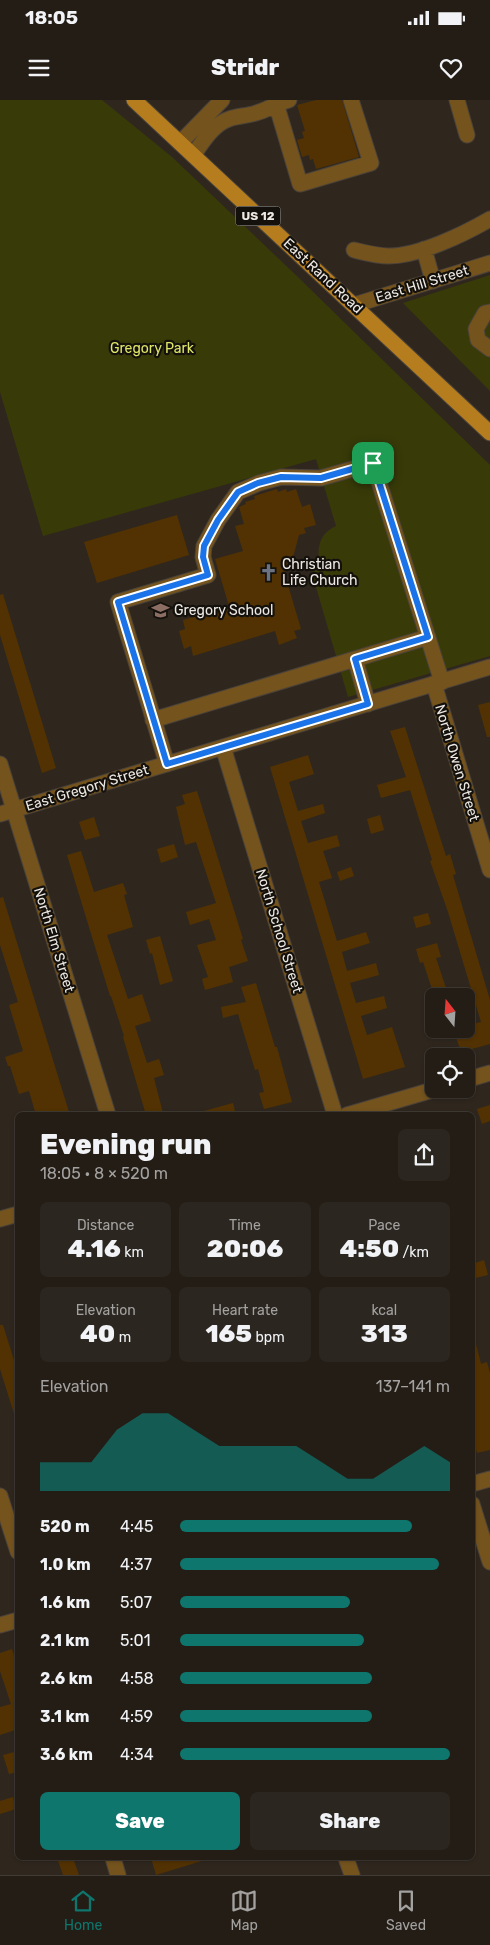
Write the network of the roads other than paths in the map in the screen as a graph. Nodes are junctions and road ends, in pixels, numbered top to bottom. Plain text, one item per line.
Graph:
1 (134, 100) edge
2 (222, 100) edge
3 (351, 100) edge
4 (457, 100) edge
5 (280, 101) edge
6 (467, 135) dead end
7 (180, 143) junction
8 (193, 155) junction
9 (490, 219) edge
10 (424, 249) junction
11 (354, 250) dead end
12 (490, 263) edge
13 (434, 281) junction
14 (354, 305) junction
15 (490, 312) edge
16 (490, 349) edge
17 (490, 433) edge
18 (428, 637) junction
19 (355, 659) junction
20 (490, 667) edge
21 (438, 683) junction
22 (368, 704) junction
23 (154, 720) junction
24 (223, 747) junction
25 (0, 764) edge
26 (167, 764) junction
27 (7, 812) edge
28 (490, 870) edge
29 (490, 1073) edge
30 (475, 1077) edge
31 (425, 1092) edge
32 (107, 1112) edge
33 (334, 1112) edge
34 (358, 1112) edge
35 (15, 1215) edge
36 (0, 1219) edge
37 (490, 1479) edge
38 (475, 1483) edge
39 (0, 1496) edge
40 (475, 1514) edge
41 (15, 1543) edge
42 (490, 1562) edge
43 (15, 1621) edge
44 (0, 1625) edge
45 (114, 1860) edge
46 (347, 1860) edge
47 (118, 1875) edge
48 (352, 1875) edge

1 - 7 main road, East Rand Road / US 12
2 - 7 street
3 - 5 street
4 - 6 street
5 - 8 street
7 - 8 main road, East Rand Road / US 12
8 - 14 main road, East Rand Road / US 12
9 - 10 street
10 - 11 street
10 - 13 street
12 - 13 street, East Hill Street
13 - 14 street, East Hill Street
14 - 17 main road, East Rand Road / US 12
15 - 16 street
18 - 19 street
18 - 21 street, North Owen Street
18 - 23 street, North Owen Street
19 - 22 street
19 - 23 street
20 - 21 street, East Gregory Street
21 - 22 street, East Gregory Street
21 - 28 street, North Owen Street
22 - 24 street, East Gregory Street
23 - 26 street
24 - 26 street, East Gregory Street
24 - 33 street, North School Street
25 - 27 street, North Elm Street
26 - 27 street, East Gregory Street
27 - 32 street, North Elm Street
29 - 30 street
31 - 34 street
35 - 36 street
37 - 38 street
39 - 41 street
40 - 42 street
43 - 44 street
45 - 47 street
46 - 48 street

